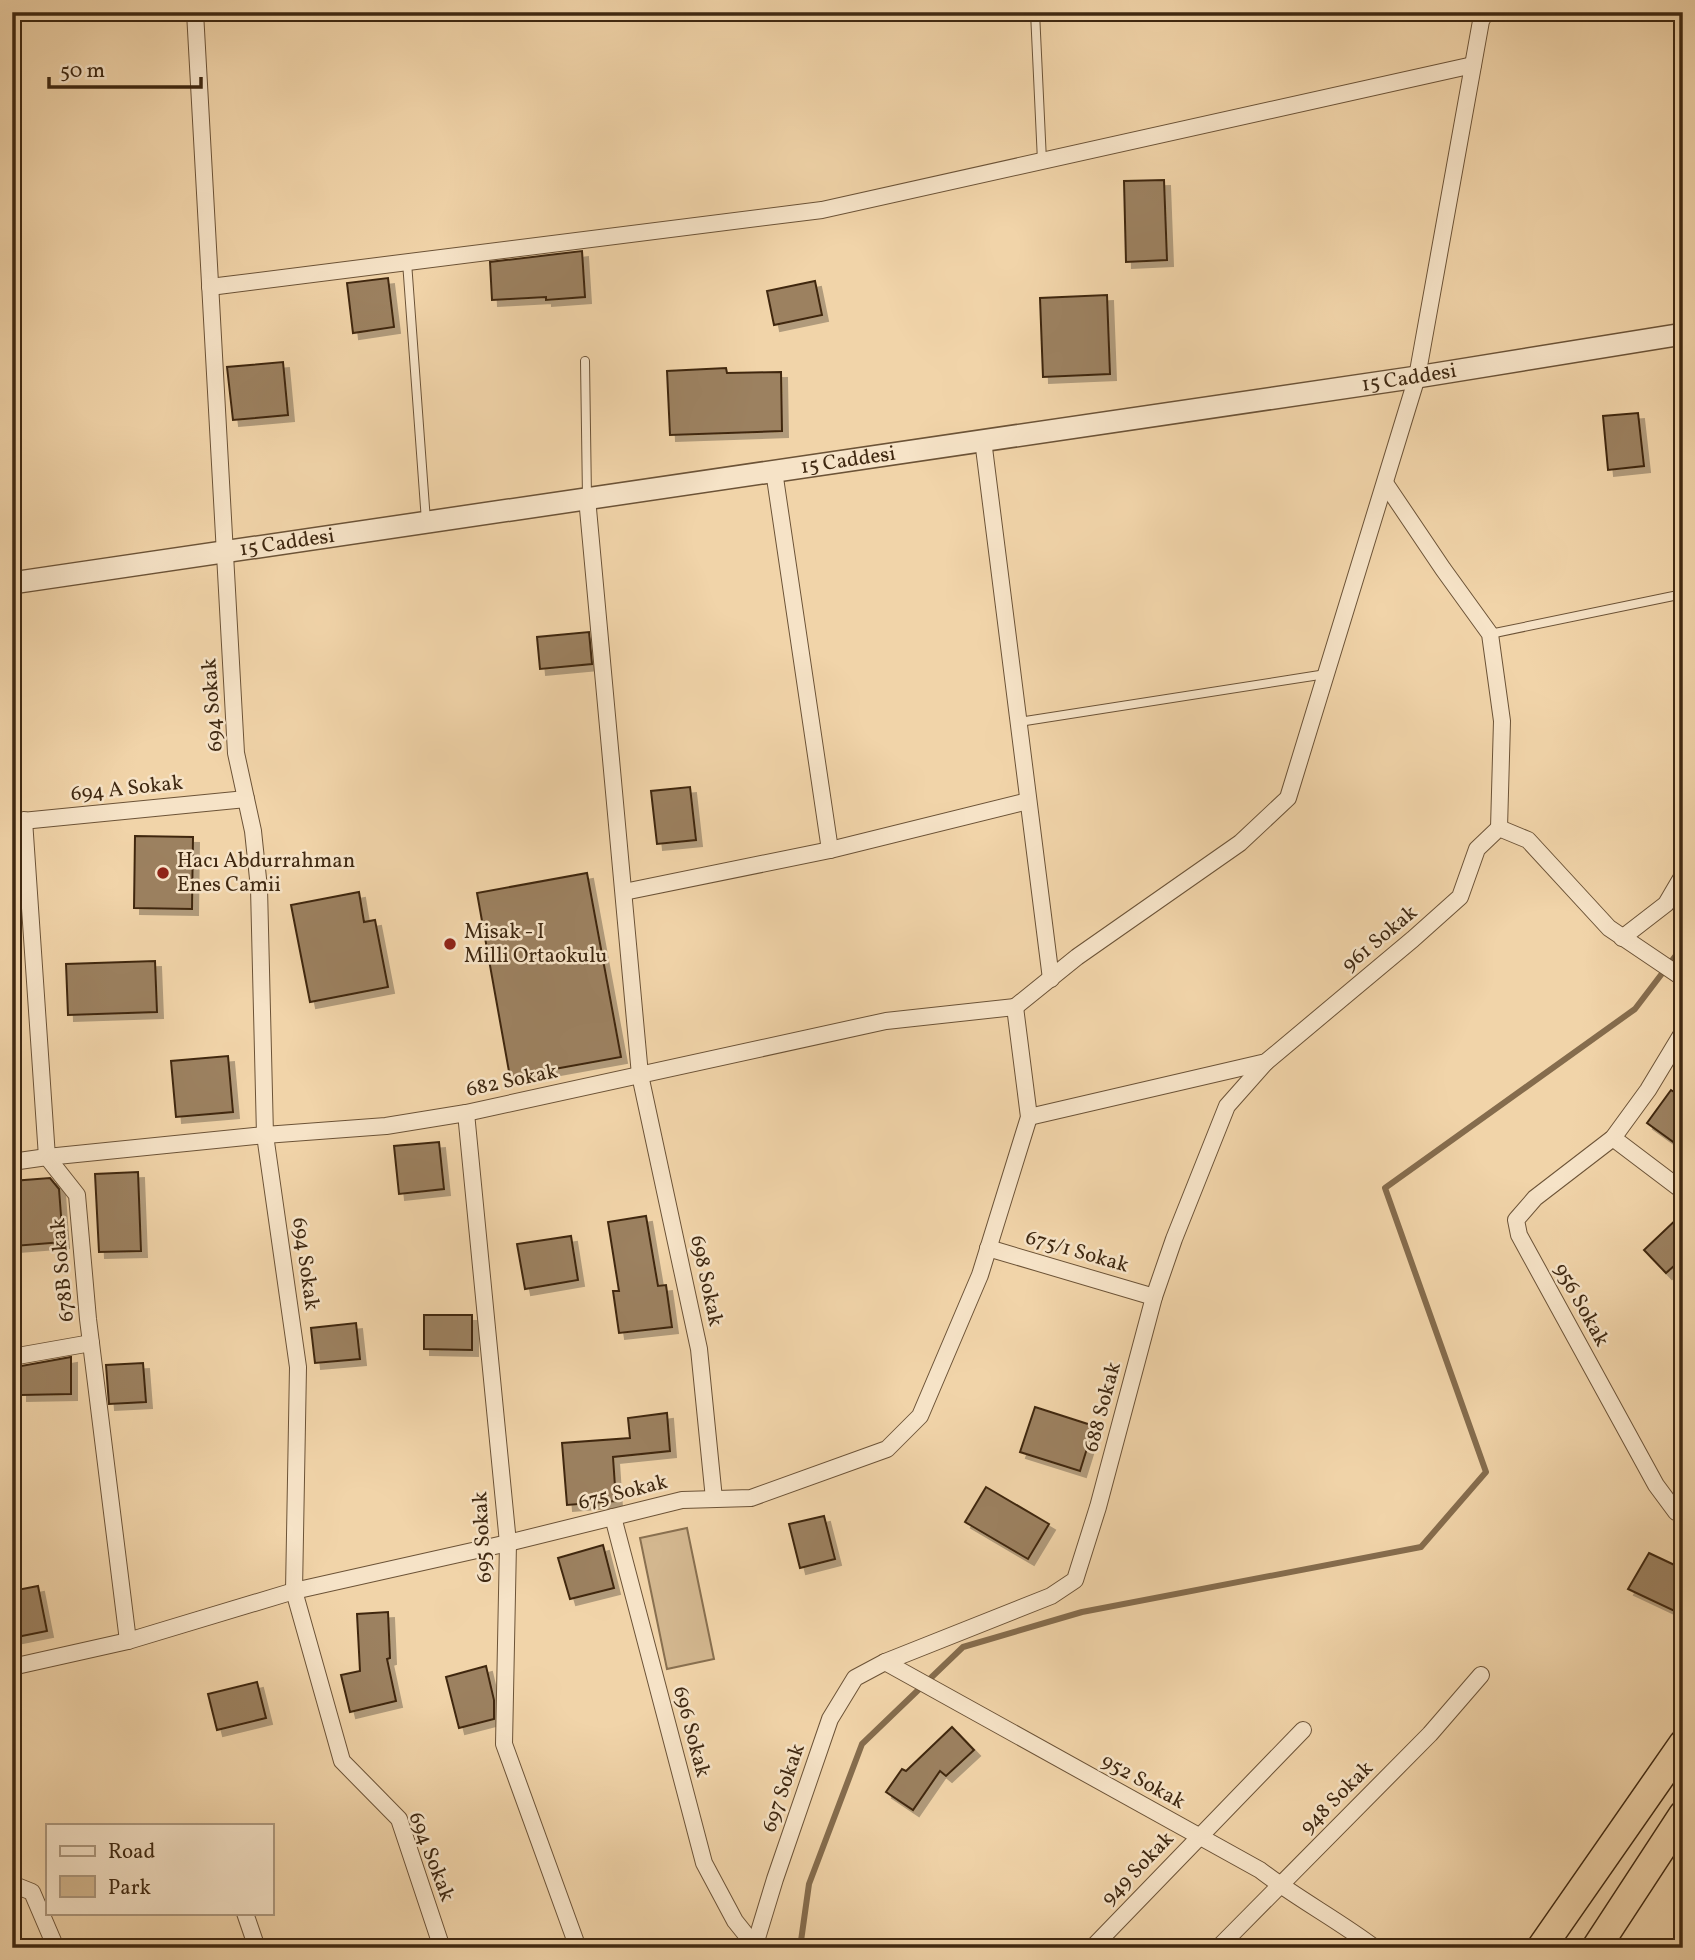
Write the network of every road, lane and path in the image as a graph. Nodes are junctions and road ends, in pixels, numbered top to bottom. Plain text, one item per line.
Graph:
1 (195, 12) edge
2 (1035, 12) edge
3 (1486, 12) edge
4 (1473, 65) junction
5 (1042, 161) junction
6 (408, 262) junction
7 (210, 286) junction
8 (1683, 334) edge
9 (585, 361) dead end
10 (1417, 377) junction
11 (983, 440) junction
12 (774, 471) junction
13 (1385, 483) junction
14 (587, 498) junction
15 (426, 522) junction
16 (224, 552) junction
17 (12, 583) edge
18 (1683, 594) edge
19 (1490, 634) junction
20 (1326, 674) junction
21 (1019, 722) junction
22 (246, 799) junction
23 (1028, 801) junction
24 (18, 821) edge
25 (1499, 828) junction
26 (830, 850) junction
27 (1683, 875) edge
28 (624, 892) junction
29 (1627, 942) junction
30 (1683, 978) edge
31 (1051, 979) junction
32 (1015, 1007) junction
33 (1683, 1032) edge
34 (1266, 1062) junction
35 (640, 1075) junction
36 (466, 1113) junction
37 (1029, 1117) junction
38 (265, 1135) junction
39 (1614, 1138) junction
40 (47, 1157) junction
41 (12, 1162) edge
42 (1683, 1191) edge
43 (988, 1248) junction
44 (1154, 1297) junction
45 (91, 1343) junction
46 (12, 1357) edge
47 (714, 1499) junction
48 (1683, 1516) edge
49 (612, 1517) junction
50 (508, 1543) junction
51 (294, 1591) junction
52 (128, 1641) junction
53 (885, 1662) junction
54 (12, 1667) edge
55 (1482, 1675) dead end
56 (1303, 1730) dead end
57 (1683, 1744) edge
58 (1683, 1815) edge
59 (1199, 1837) junction
60 (12, 1884) edge
61 (1280, 1886) junction
62 (245, 1914) edge
63 (755, 1947) edge
64 (56, 1948) edge
65 (257, 1948) edge
66 (442, 1948) edge
67 (578, 1948) edge
68 (1092, 1948) edge
69 (1219, 1948) edge
70 (1375, 1948) edge
71 (1541, 1948) edge
72 (1596, 1948) edge

1 - 7 street, 694 Sokak
2 - 5 lane
3 - 4 street
4 - 5 street
4 - 10 street
5 - 6 street
6 - 7 street
6 - 15 lane
7 - 16 street, 694 Sokak
8 - 10 street, 15 Caddesi
9 - 14 lane
10 - 11 street, 15 Caddesi
10 - 13 street
11 - 12 street, 15 Caddesi
11 - 21 street
12 - 14 street, 15 Caddesi
12 - 26 street
13 - 19 street
13 - 20 street
14 - 15 street, 15 Caddesi
14 - 28 street, 698 Sokak
15 - 16 street, 15 Caddesi
16 - 17 street, 15 Caddesi
16 - 22 street, 694 Sokak
18 - 19 lane
19 - 25 street
20 - 21 lane
20 - 31 street
21 - 23 street
22 - 24 street, 694 A Sokak
22 - 38 street, 694 Sokak
23 - 26 street
23 - 31 street
24 - 40 street
25 - 29 street
25 - 34 street, 961 Sokak
26 - 28 street
27 - 29 street
28 - 35 street, 698 Sokak
29 - 30 street
31 - 32 street
32 - 35 street, 682 Sokak
32 - 37 street
33 - 39 street, 956 Sokak
34 - 37 street, 961 Sokak
34 - 44 street, 688 Sokak
35 - 36 street, 682 Sokak
35 - 47 street, 698 Sokak
36 - 38 street, 682 Sokak
36 - 50 street, 695 Sokak
37 - 43 street, 675 Sokak
38 - 40 street, 682 Sokak
38 - 51 street, 694 Sokak
39 - 42 street
39 - 48 street, 956 Sokak
40 - 41 street, 682 Sokak
40 - 45 street, 678B Sokak
43 - 44 street, 675/1 Sokak
43 - 47 street, 675 Sokak
44 - 53 street, 688 Sokak
45 - 46 street
45 - 52 street, 678B Sokak
47 - 49 street, 675 Sokak
49 - 50 street, 675 Sokak
49 - 63 street, 696 Sokak
50 - 51 street, 675 Sokak
50 - 67 street, 695 Sokak
51 - 52 street, 675 Sokak
51 - 66 street, 694 Sokak
52 - 54 street, 675 Sokak
53 - 59 street, 952 Sokak
53 - 63 street, 697 Sokak
55 - 61 street, 948 Sokak
56 - 59 street, 949 Sokak
57 - 71 highway
58 - 72 highway
59 - 61 street, 952 Sokak
59 - 68 street, 949 Sokak
60 - 64 street
61 - 69 street, 948 Sokak
61 - 70 street, 952 Sokak
62 - 65 street

